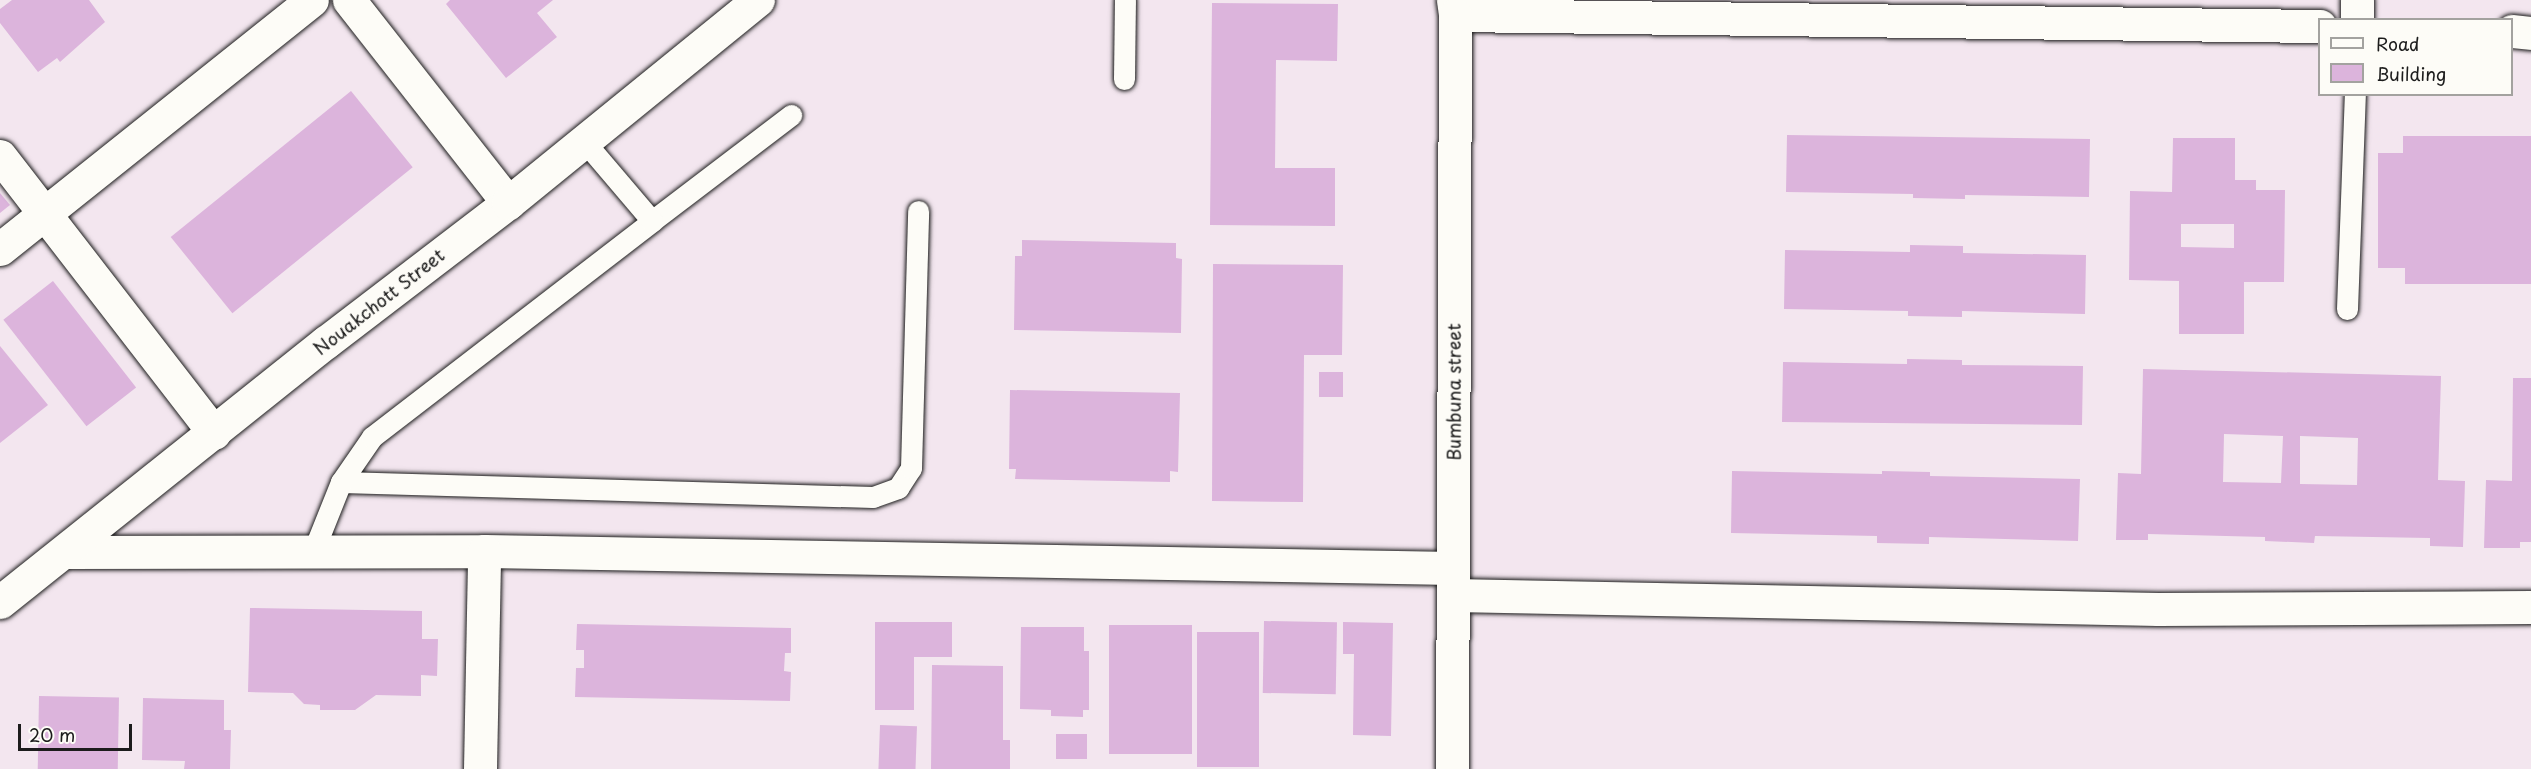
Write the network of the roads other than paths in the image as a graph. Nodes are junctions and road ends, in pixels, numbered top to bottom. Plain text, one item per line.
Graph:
1 (312, 0) edge
2 (349, 0) edge
3 (758, 0) edge
4 (1125, 0) edge
5 (2357, 0) edge
6 (1454, 7) edge
7 (1999, 11) edge
8 (2357, 18) edge
9 (2318, 26) edge
10 (2513, 32) edge
11 (2531, 33) edge
12 (1124, 79) dead end
13 (2355, 96) edge
14 (791, 115) dead end
15 (584, 141) junction
16 (0, 156) edge
17 (508, 203) junction
18 (918, 211) dead end
19 (45, 215) junction
20 (652, 221) junction
21 (0, 249) edge
22 (2347, 309) dead end
23 (214, 433) junction
24 (341, 482) junction
25 (484, 551) junction
26 (65, 552) junction
27 (313, 552) junction
28 (1453, 581) junction
29 (0, 603) edge
30 (2531, 607) edge
31 (480, 769) edge
32 (1452, 769) edge

1 - 19 street
2 - 17 street
3 - 15 street, Nouakchott Street
4 - 12 lane
5 - 8 street
6 - 7 street
6 - 28 street, Bumbuna street
7 - 9 street
10 - 11 street
13 - 22 lane
14 - 20 lane
15 - 17 street, Nouakchott Street
15 - 20 lane
16 - 19 street
17 - 23 street, Nouakchott Street
18 - 24 lane
19 - 21 street
19 - 23 street
20 - 24 lane
23 - 26 street, Nouakchott Street
24 - 27 lane
25 - 27 street
25 - 28 street
25 - 31 street
26 - 27 street
26 - 29 street, Nouakchott Street
28 - 30 street
28 - 32 street, Bumbuna street

